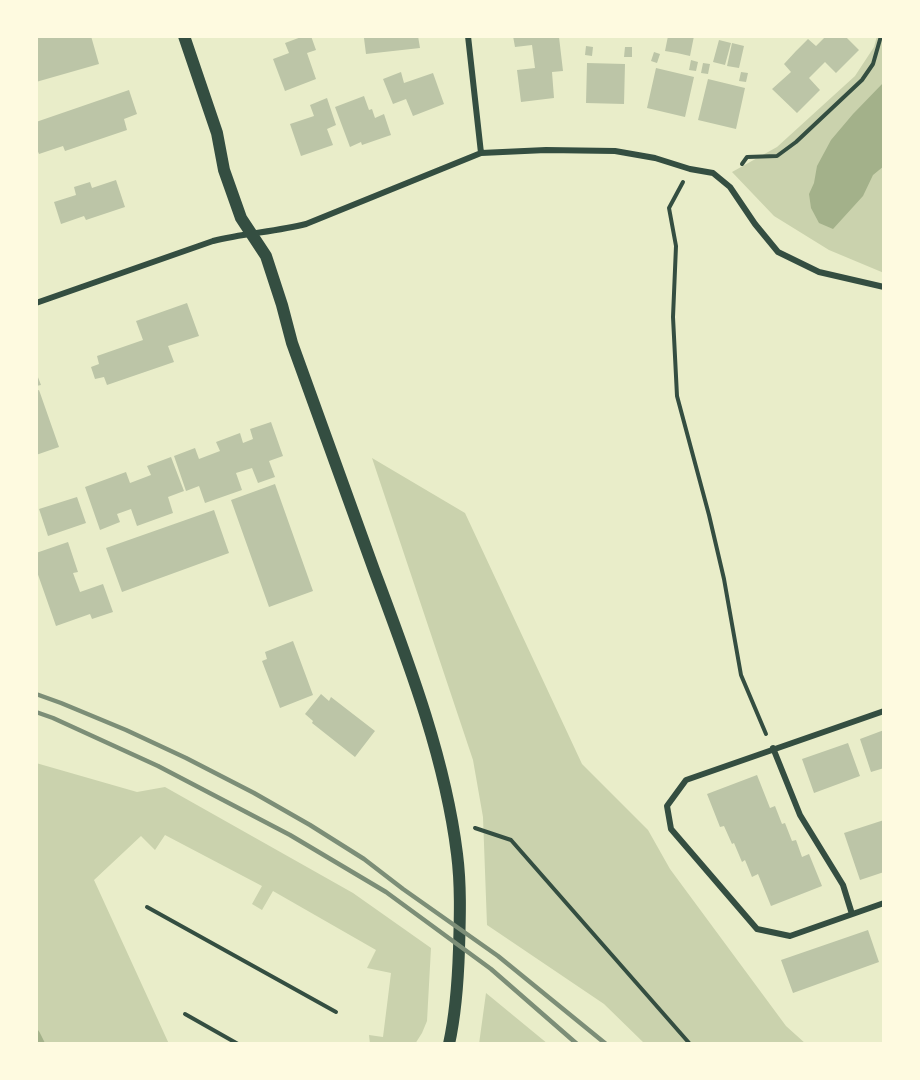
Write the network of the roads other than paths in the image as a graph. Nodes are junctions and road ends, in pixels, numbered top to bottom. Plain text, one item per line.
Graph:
1 (184, 36) edge
2 (468, 36) edge
3 (481, 153) junction
4 (253, 234) junction
5 (884, 287) edge
6 (36, 303) edge
7 (884, 711) edge
8 (773, 748) junction
9 (884, 903) edge
10 (852, 914) junction
11 (449, 1044) edge

1 - 4 main road
2 - 3 street
3 - 4 street
3 - 5 street
4 - 6 street
4 - 11 main road
7 - 8 street
8 - 10 street
8 - 10 street
9 - 10 street

